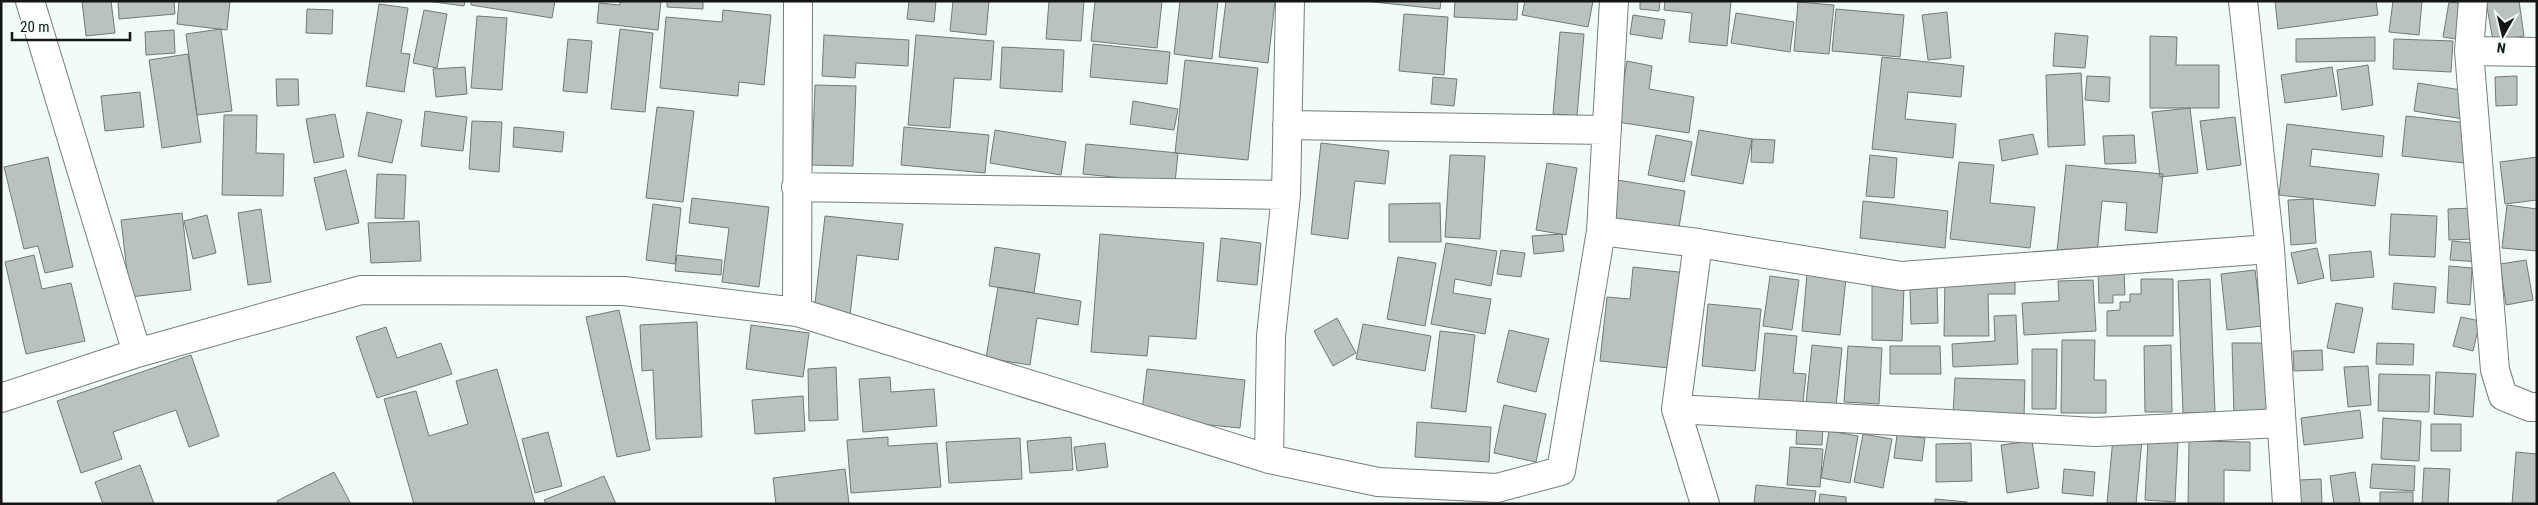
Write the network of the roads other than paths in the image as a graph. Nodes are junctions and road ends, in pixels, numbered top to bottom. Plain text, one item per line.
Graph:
1 (30, 1) edge
2 (798, 1) edge
3 (1290, 1) edge
4 (1614, 1) edge
5 (2243, 1) edge
6 (2473, 1) edge
7 (2469, 51) junction
8 (2537, 52) edge
9 (1288, 125) junction
10 (1607, 130) junction
11 (796, 187) junction
12 (1286, 195) junction
13 (1601, 231) junction
14 (1698, 243) junction
15 (2270, 249) junction
16 (797, 312) junction
17 (138, 353) junction
18 (1, 398) edge
19 (2537, 407) edge
20 (1676, 409) junction
21 (2281, 423) junction
22 (1269, 459) junction
23 (1705, 504) edge
24 (2287, 504) edge

1 - 17 street
2 - 11 street
3 - 9 street
4 - 10 street
5 - 15 street
6 - 7 street
7 - 8 street
7 - 19 street
9 - 10 street
9 - 12 street
10 - 13 street
11 - 12 street
11 - 16 street
12 - 22 street
13 - 14 street
13 - 22 street
14 - 15 street
14 - 20 street
15 - 21 street
16 - 17 street
16 - 22 street
17 - 18 street
20 - 21 street
20 - 23 street
21 - 24 street

